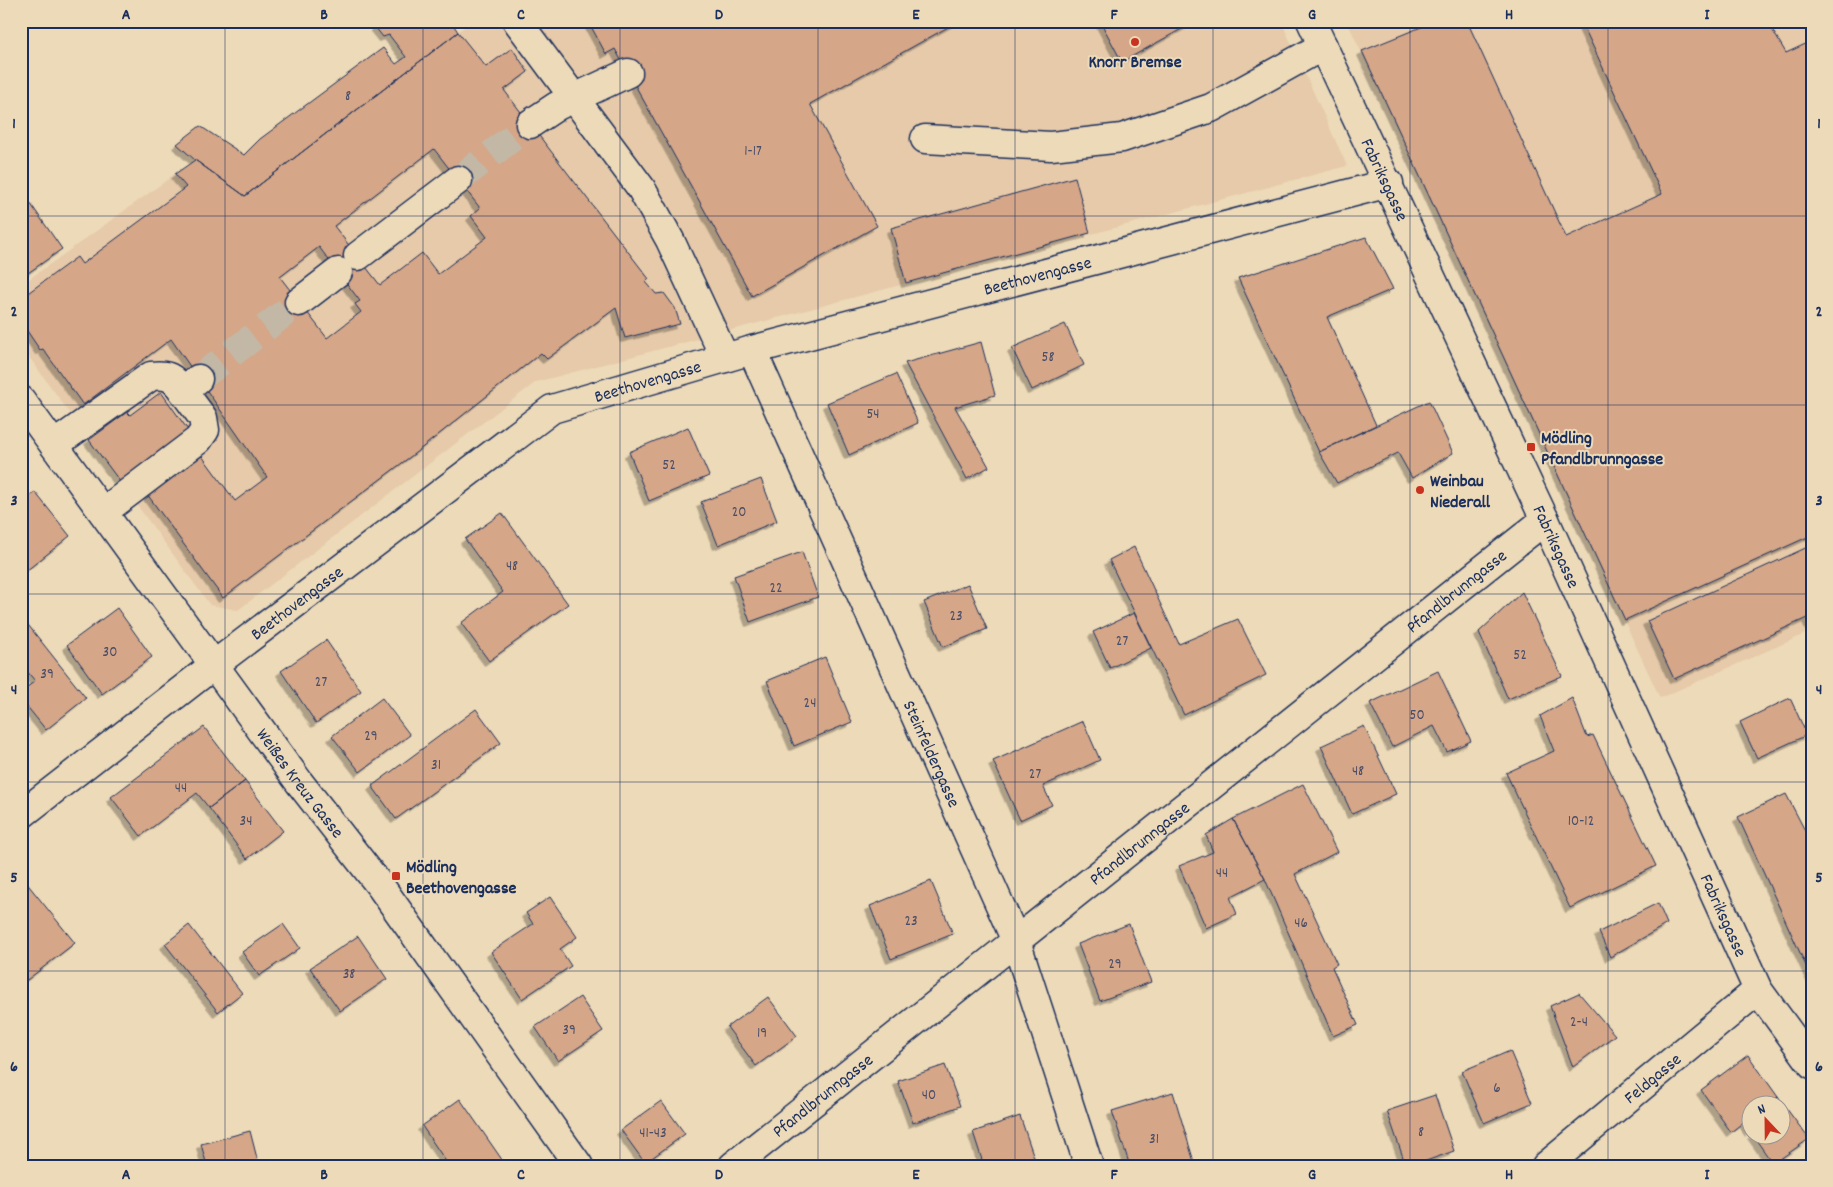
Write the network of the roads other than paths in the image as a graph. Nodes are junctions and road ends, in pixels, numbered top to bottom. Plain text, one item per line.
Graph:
1 (518, 21) edge
2 (1312, 21) edge
3 (1323, 46) junction
4 (628, 73) dead end
5 (574, 98) junction
6 (530, 124) tunnel mouth
7 (925, 140) dead end
8 (458, 180) tunnel mouth
9 (1389, 183) junction
10 (299, 302) tunnel mouth
11 (752, 350) junction
12 (725, 358) junction
13 (21, 400) edge
14 (54, 445) junction
15 (103, 512) junction
16 (1546, 520) junction
17 (214, 665) junction
18 (21, 815) edge
19 (1016, 942) junction
20 (1758, 990) junction
21 (1812, 1064) edge
22 (579, 1166) edge
23 (733, 1166) edge
24 (1088, 1166) edge
25 (1546, 1166) edge

1 - 5 street
2 - 3 street, Fabriksgasse
3 - 7 street
3 - 9 street, Fabriksgasse
4 - 5 street
5 - 6 street
5 - 12 street
8 - 10 street
9 - 11 street, Beethovengasse
9 - 16 street, Fabriksgasse
11 - 12 street, Beethovengasse
11 - 19 street, Steinfeldergasse
12 - 17 street, Beethovengasse
13 - 14 street, Weißes Kreuz Gasse
14 - 15 street, Weißes Kreuz Gasse
14 - 15 street
15 - 17 street, Weißes Kreuz Gasse
16 - 19 street, Pfandlbrunngasse
16 - 20 street, Fabriksgasse
17 - 18 street, Beethovengasse
17 - 22 street, Weißes Kreuz Gasse
19 - 23 street, Pfandlbrunngasse
19 - 24 street, Steinfeldergasse
20 - 21 street, Fabriksgasse
20 - 25 street, Feldgasse

